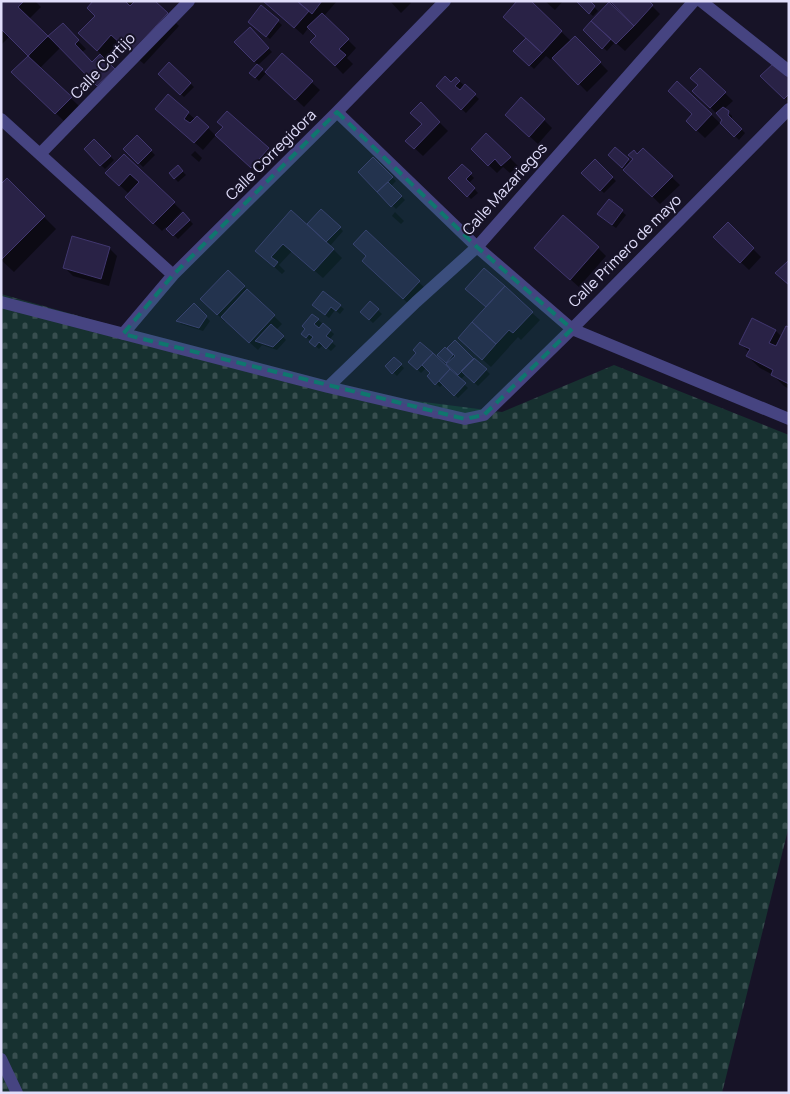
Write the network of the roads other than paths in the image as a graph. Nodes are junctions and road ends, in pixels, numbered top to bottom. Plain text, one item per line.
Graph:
1 (189, 1) edge
2 (445, 1) edge
3 (694, 1) edge
4 (701, 1) edge
5 (789, 71) edge
6 (789, 109) edge
7 (338, 112) junction
8 (1, 119) edge
9 (40, 154) junction
10 (476, 247) junction
11 (173, 275) junction
12 (1, 302) edge
13 (572, 329) junction
14 (123, 334) junction
15 (328, 387) junction
16 (789, 419) edge
17 (1, 1059) edge
18 (17, 1093) edge

1 - 9 street, Calle Cortijo
2 - 7 street, Calle Corregidora
3 - 10 street, Calle Mazariegos
4 - 5 street
6 - 13 street, Calle Primero de mayo
7 - 10 street
7 - 11 street, Calle Corregidora
8 - 9 street
9 - 11 street
10 - 13 street
10 - 15 street, Calle Mazariegos
11 - 14 street, Calle Corregidora
12 - 14 street
13 - 15 street, Calle Primero de mayo
13 - 16 street
14 - 15 street
17 - 18 street

